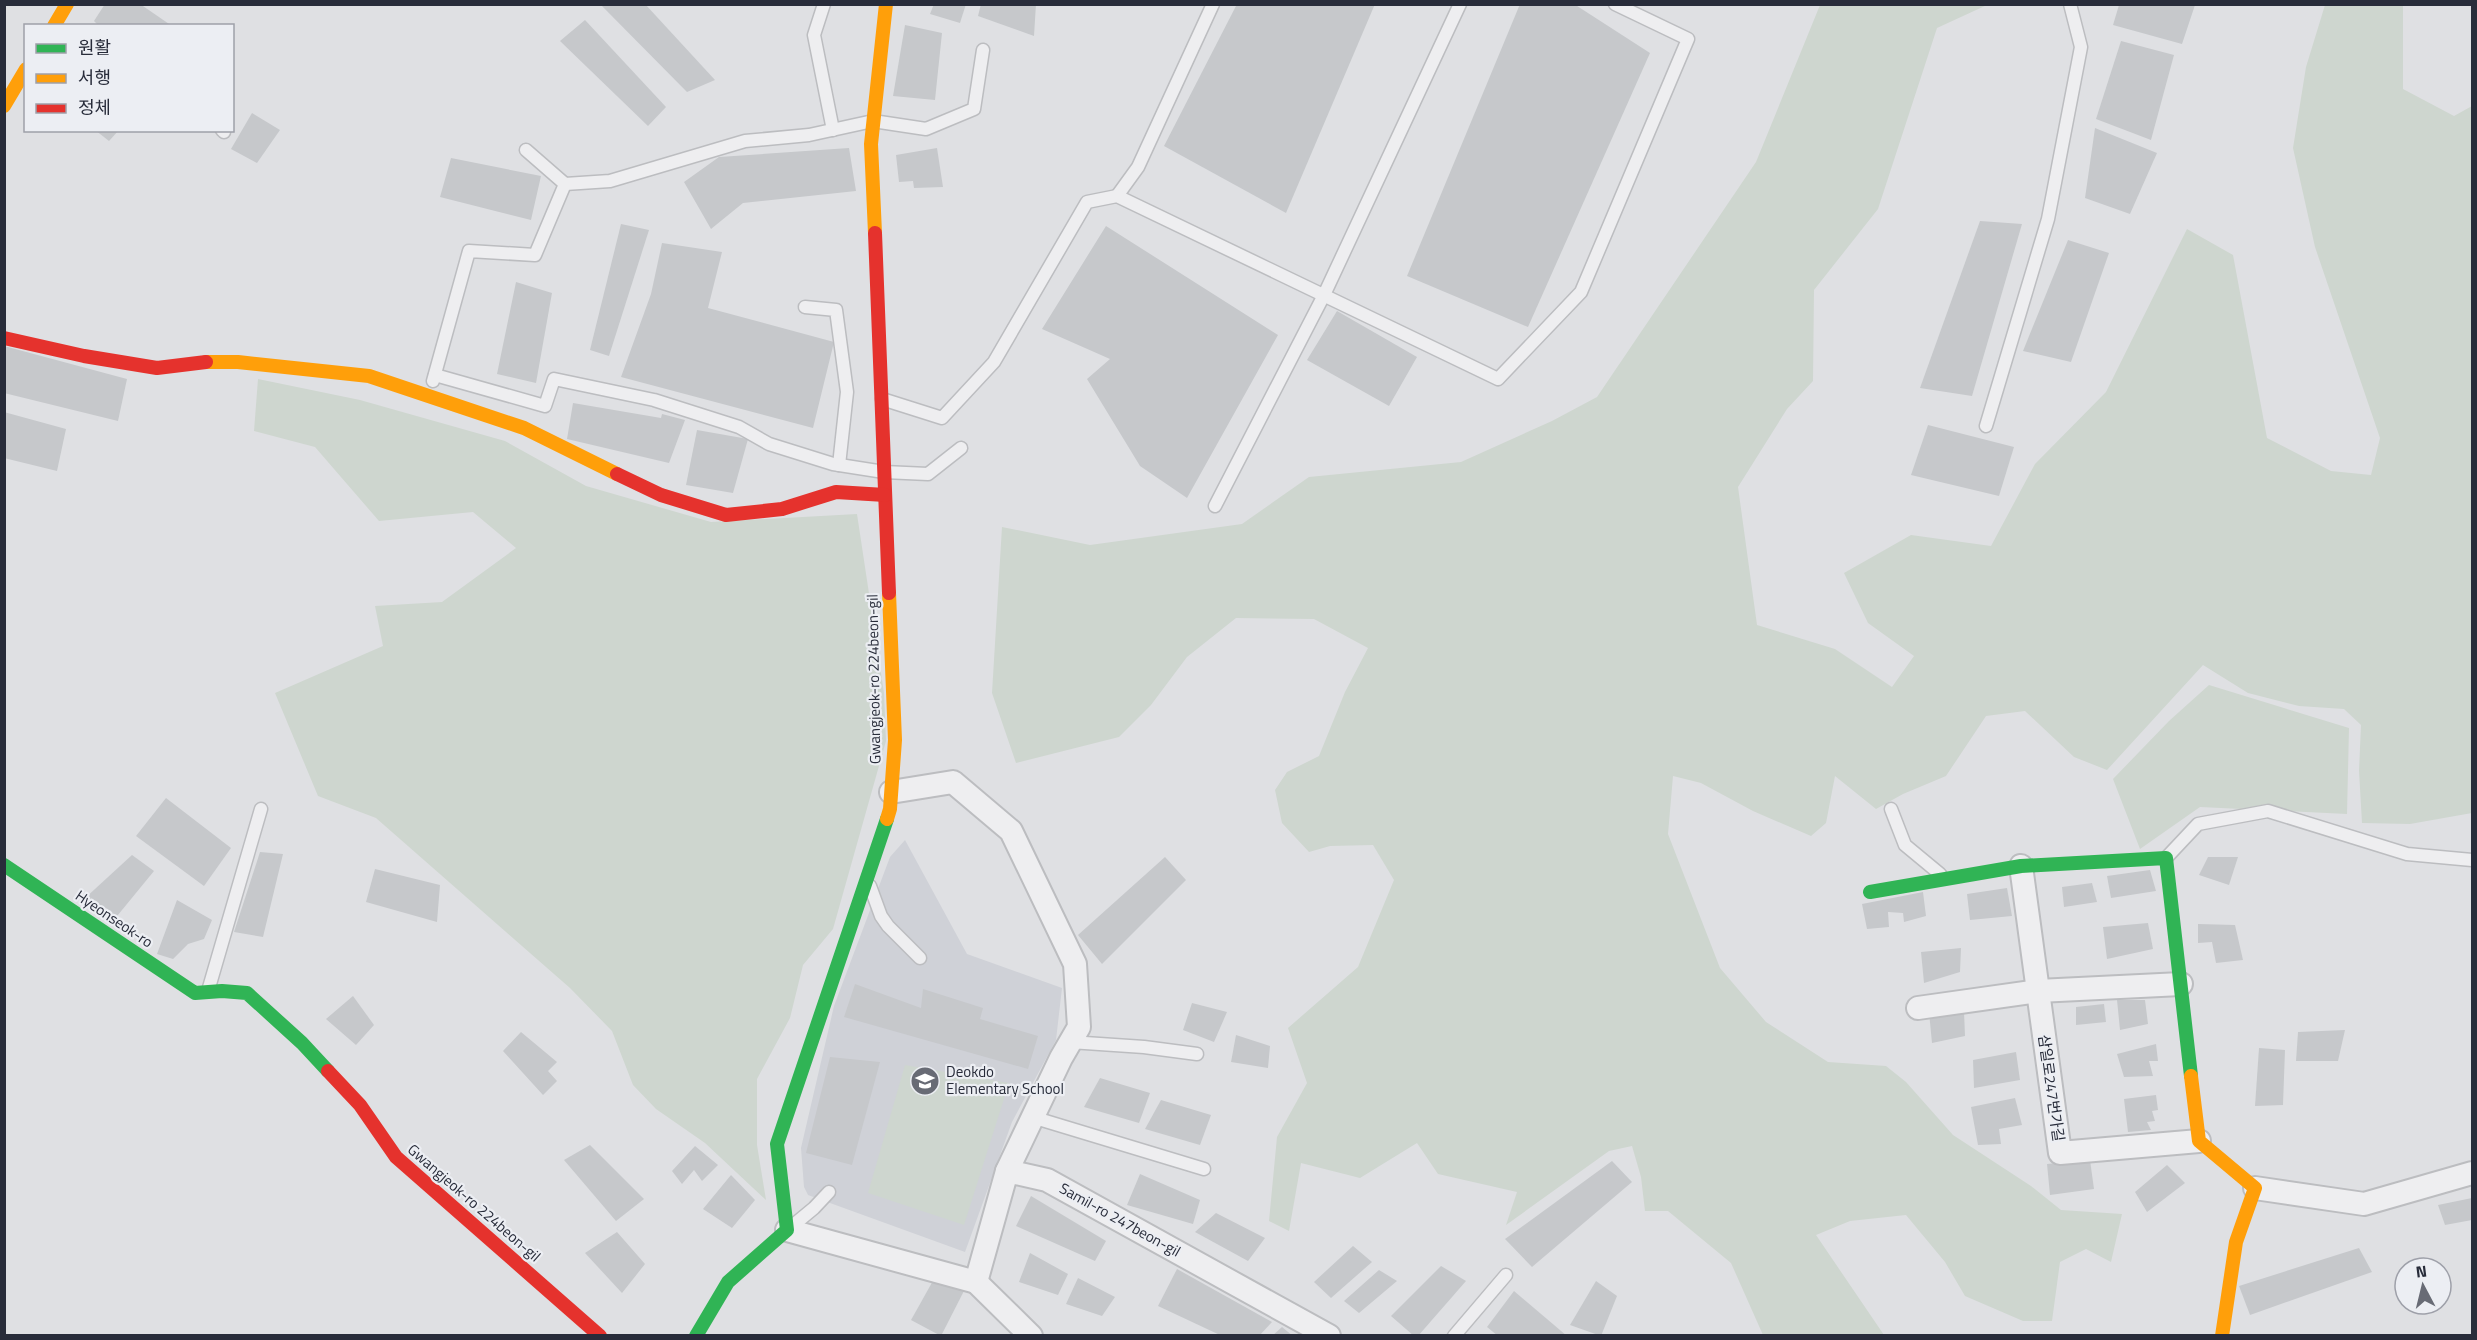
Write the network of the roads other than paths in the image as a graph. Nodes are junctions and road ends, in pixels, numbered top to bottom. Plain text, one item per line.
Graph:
1 (67, 4) edge
2 (825, 4) edge
3 (886, 4) edge
4 (1213, 4) edge
5 (1460, 4) edge
6 (1615, 4) edge
7 (2070, 4) edge
8 (55, 24) edge
9 (982, 50) dead end
10 (24, 72) edge
11 (4, 106) edge
12 (873, 121) junction
13 (833, 130) junction
14 (526, 150) dead end
15 (566, 184) junction
16 (1117, 196) junction
17 (1324, 295) junction
18 (805, 307) dead end
19 (4, 338) edge
20 (435, 375) junction
21 (429, 396) junction
22 (881, 398) junction
23 (1986, 426) dead end
24 (961, 447) dead end
25 (839, 465) junction
26 (884, 472) junction
27 (885, 495) junction
28 (1215, 506) dead end
29 (891, 792) junction
30 (261, 809) dead end
31 (1891, 809) dead end
32 (2166, 858) junction
33 (2472, 860) edge
34 (4, 865) edge
35 (2021, 866) junction
36 (867, 876) junction
37 (1946, 879) junction
38 (1870, 892) dead end
39 (920, 958) dead end
40 (2181, 984) junction
41 (2038, 991) junction
42 (207, 992) junction
43 (1918, 1008) dead end
44 (1070, 1042) junction
45 (1197, 1054) dead end
46 (1032, 1117) junction
47 (2199, 1141) junction
48 (1204, 1168) dead end
49 (1007, 1171) junction
50 (2472, 1173) edge
51 (2255, 1188) junction
52 (829, 1192) dead end
53 (788, 1230) junction
54 (1506, 1275) dead end
55 (976, 1282) junction
56 (600, 1335) edge
57 (696, 1335) edge
58 (1031, 1335) edge
59 (1329, 1335) edge
60 (1454, 1335) edge
61 (2222, 1335) edge

1 - 8 street
2 - 13 lane
3 - 12 street, Gwangjeok-ro 224beon-gil
4 - 16 lane
5 - 17 lane
6 - 17 lane
7 - 23 lane
9 - 12 lane
10 - 11 street
12 - 13 lane
12 - 22 street, Gwangjeok-ro 224beon-gil
13 - 15 lane
14 - 15 lane
15 - 20 lane
16 - 17 lane
16 - 22 lane
17 - 28 lane
18 - 25 lane
19 - 21 street
20 - 21 lane
20 - 25 lane
21 - 27 street
22 - 26 street, Gwangjeok-ro 224beon-gil
24 - 26 lane
25 - 26 lane
26 - 27 street, Gwangjeok-ro 224beon-gil
27 - 29 street, Gwangjeok-ro 224beon-gil
29 - 36 street, Gwangjeok-ro 224beon-gil
29 - 44 street
30 - 42 lane
31 - 37 lane
32 - 33 lane
32 - 35 street
32 - 40 street
34 - 42 street, Hyeonseok-ro
35 - 37 street
35 - 41 street, 삼일로247번가길
36 - 39 lane
36 - 53 street, Gwangjeok-ro 224beon-gil
37 - 38 street
40 - 41 street
40 - 47 street
41 - 43 street
41 - 47 street, 삼일로247번가길
42 - 56 street, Gwangjeok-ro 224beon-gil
44 - 45 lane
44 - 46 street
46 - 48 lane
46 - 49 street
47 - 51 street
49 - 55 street
49 - 59 street, Samil-ro 247beon-gil
50 - 51 street
51 - 61 street
52 - 53 lane
53 - 55 street
53 - 57 street
54 - 60 lane
55 - 58 street

